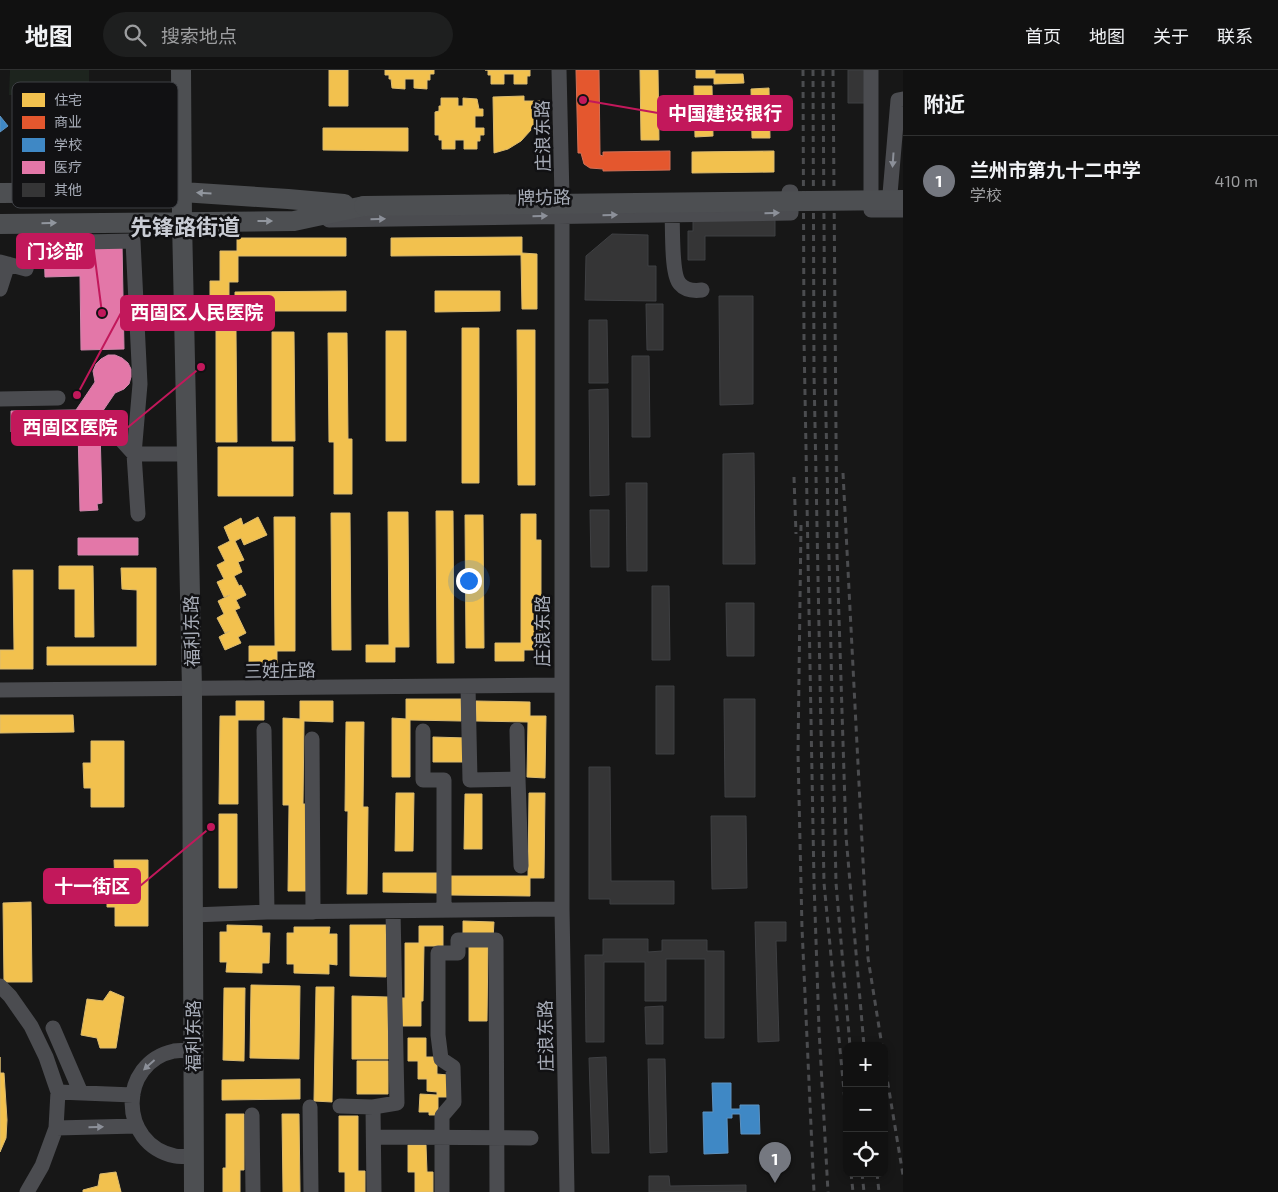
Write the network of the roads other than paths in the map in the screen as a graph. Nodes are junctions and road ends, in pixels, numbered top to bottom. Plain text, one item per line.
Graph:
1 (181, 70) edge
2 (559, 70) edge
3 (871, 70) edge
4 (903, 99) edge
5 (178, 192) edge
6 (182, 192) junction
7 (899, 196) edge
8 (871, 197) junction
9 (288, 198) junction
10 (794, 201) junction
11 (364, 206) junction
12 (561, 206) junction
13 (903, 210) edge
14 (672, 214) junction
15 (182, 221) junction
16 (294, 221) junction
17 (0, 224) edge
18 (4, 263) edge
19 (0, 289) edge
20 (702, 290) dead end
21 (58, 398) dead end
22 (0, 399) edge
23 (115, 433) dead end
24 (134, 454) junction
25 (187, 454) junction
26 (138, 514) dead end
27 (561, 685) junction
28 (468, 686) junction
29 (192, 689) junction
30 (0, 690) edge
31 (264, 730) dead end
32 (517, 730) dead end
33 (423, 731) dead end
34 (312, 739) dead end
35 (444, 780) junction
36 (470, 780) junction
37 (518, 780) junction
38 (521, 866) dead end
39 (562, 908) junction
40 (444, 910) junction
41 (393, 911) junction
42 (267, 912) junction
43 (312, 912) junction
44 (193, 915) junction
45 (0, 986) edge
46 (53, 1028) dead end
47 (194, 1051) junction
48 (58, 1092) junction
49 (81, 1093) junction
50 (133, 1095) junction
51 (340, 1106) dead end
52 (310, 1107) dead end
53 (373, 1107) junction
54 (252, 1116) dead end
55 (137, 1126) junction
56 (56, 1128) junction
57 (374, 1138) junction
58 (441, 1138) junction
59 (497, 1138) junction
60 (530, 1138) dead end
61 (194, 1156) junction
62 (27, 1192) edge
63 (194, 1192) edge
64 (253, 1192) edge
65 (311, 1192) edge
66 (374, 1192) edge
67 (442, 1192) edge
68 (497, 1192) edge
69 (567, 1192) edge

1 - 6 main road, 福利东路
2 - 12 street, 庄浪东路
3 - 8 street
4 -> 7 street
5 - 6 main road, 牌坊路
9 -> 6 main road, 牌坊路
6 - 15 main road, 福利东路
7 - 8 street
7 - 10 main road, 牌坊路, bridge
8 - 13 street
9 - 11 main road, 牌坊路
9 - 12 street, 牌坊路
10 - 11 main road, 牌坊路, bridge
10 - 12 street, 牌坊路
14 -> 10 street, 牌坊路
11 - 16 main road, 牌坊路
12 -> 14 street, 牌坊路
16 -> 12 street, 牌坊路
12 - 27 street, 庄浪东路
14 - 20 street
15 -> 16 main road, 牌坊路
17 -> 15 main road, 牌坊路
15 - 25 main road, 福利东路
18 - 19 street
18 - 24 street
21 - 22 street
23 - 24 street
24 - 25 street
24 - 26 street
25 - 29 main road, 福利东路
27 - 28 street, 三姓庄路
27 - 39 street, 庄浪东路
28 - 29 street, 三姓庄路
28 - 36 street
29 - 30 street, 三姓庄路
29 - 44 main road, 福利东路
31 - 42 street
32 - 37 street
33 - 35 street
34 - 43 street
35 - 36 street
35 - 40 street
36 - 37 street
37 - 38 street
39 - 40 street
39 - 69 street, 庄浪东路
40 - 41 street
41 - 43 street
41 - 53 street
42 - 43 street
42 - 44 street
44 - 47 main road, 福利东路
45 - 48 street
46 - 49 street
47 -> 50 street
47 - 61 main road, 福利东路
48 - 49 street
48 - 56 street
49 - 50 street
50 - 55 street
51 - 53 street
52 - 65 street
53 - 57 street
54 - 64 street
56 -> 55 street
55 - 61 street
56 - 62 street
57 - 58 street
57 - 66 street
58 - 59 street
58 - 59 street
58 - 67 street
59 - 60 street
59 - 68 street
61 - 63 main road, 福利东路

